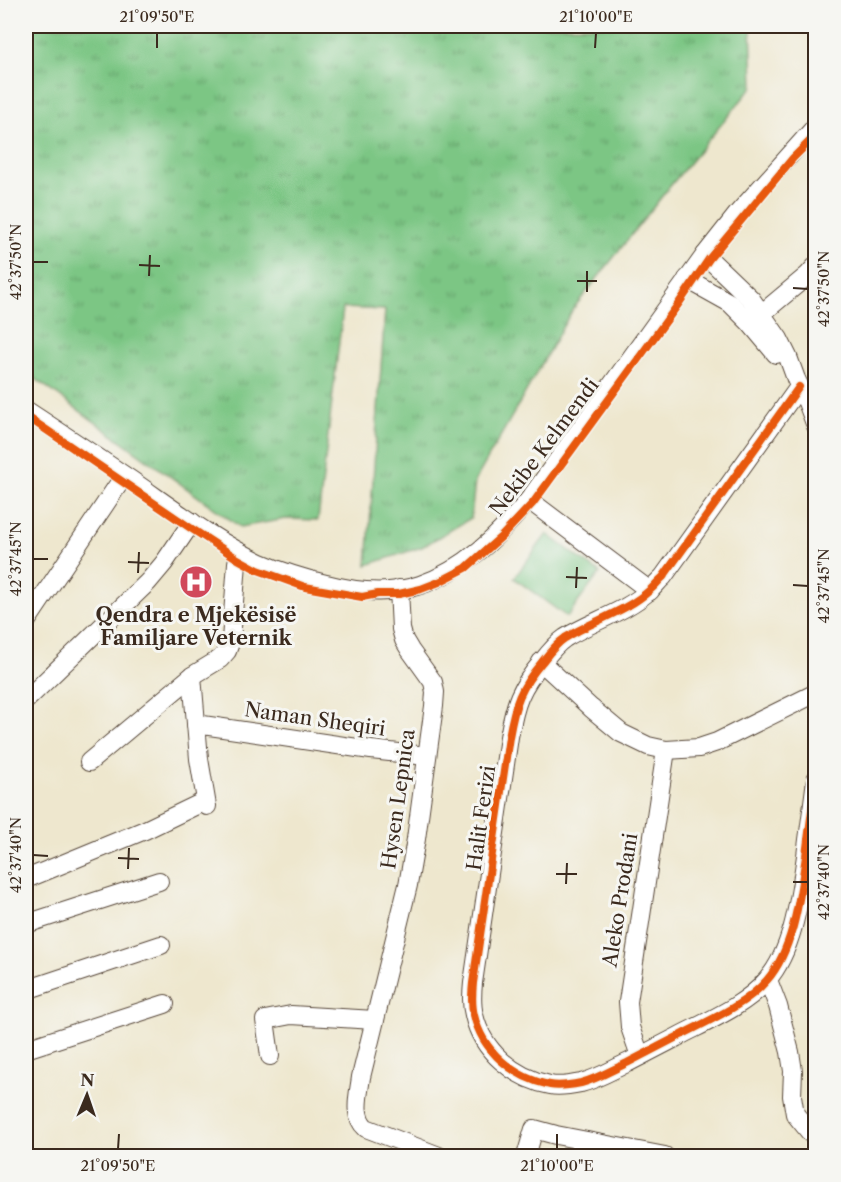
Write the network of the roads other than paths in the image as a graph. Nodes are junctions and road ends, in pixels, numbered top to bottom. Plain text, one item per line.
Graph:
1 (816, 126) edge
2 (705, 255) junction
3 (816, 266) edge
4 (687, 279) junction
5 (756, 318) junction
6 (797, 383) junction
7 (26, 410) edge
8 (816, 426) edge
9 (124, 476) junction
10 (529, 500) junction
11 (192, 522) junction
12 (239, 552) junction
13 (399, 589) junction
14 (650, 591) junction
15 (26, 622) edge
16 (541, 662) junction
17 (192, 676) junction
18 (816, 693) edge
19 (26, 700) edge
20 (196, 724) junction
21 (666, 750) junction
22 (427, 756) junction
23 (89, 762) dead end
24 (816, 779) edge
25 (26, 879) edge
26 (159, 881) dead end
27 (26, 924) edge
28 (161, 945) dead end
29 (768, 980) junction
30 (26, 990) edge
31 (165, 1004) dead end
32 (375, 1020) junction
33 (26, 1049) edge
34 (270, 1056) dead end
35 (640, 1056) junction
36 (813, 1136) dead end
37 (439, 1156) edge
38 (526, 1156) edge
39 (665, 1156) edge

1 - 2 street, Nekibe Kelmendi
2 - 4 street, Nekibe Kelmendi
2 - 5 street
3 - 5 street
4 - 5 street
4 - 10 street, Nekibe Kelmendi
5 - 6 street
6 - 8 street
6 - 14 street, Halit Ferizi
7 - 9 street, Nekibe Kelmendi
9 - 11 street, Nekibe Kelmendi
9 - 15 street
10 - 13 street, Nekibe Kelmendi
10 - 14 street, Nekibe Kelmendi
11 - 12 street, Nekibe Kelmendi
11 - 19 street
12 - 13 street, Nekibe Kelmendi
12 - 17 street
13 - 22 street, Hysen Lepnica
14 - 16 street, Halit Ferizi
16 - 21 street
16 - 35 street, Halit Ferizi
17 - 20 street
17 - 23 street
18 - 21 street
20 - 22 street, Naman Sheqiri
20 - 25 street
21 - 35 street, Aleko Prodani
22 - 32 street, Hysen Lepnica
24 - 29 street, Halit Ferizi
26 - 27 street
28 - 30 street
29 - 35 street, Halit Ferizi
29 - 36 street
31 - 33 street
32 - 34 street
32 - 37 street, Hysen Lepnica
38 - 39 street

